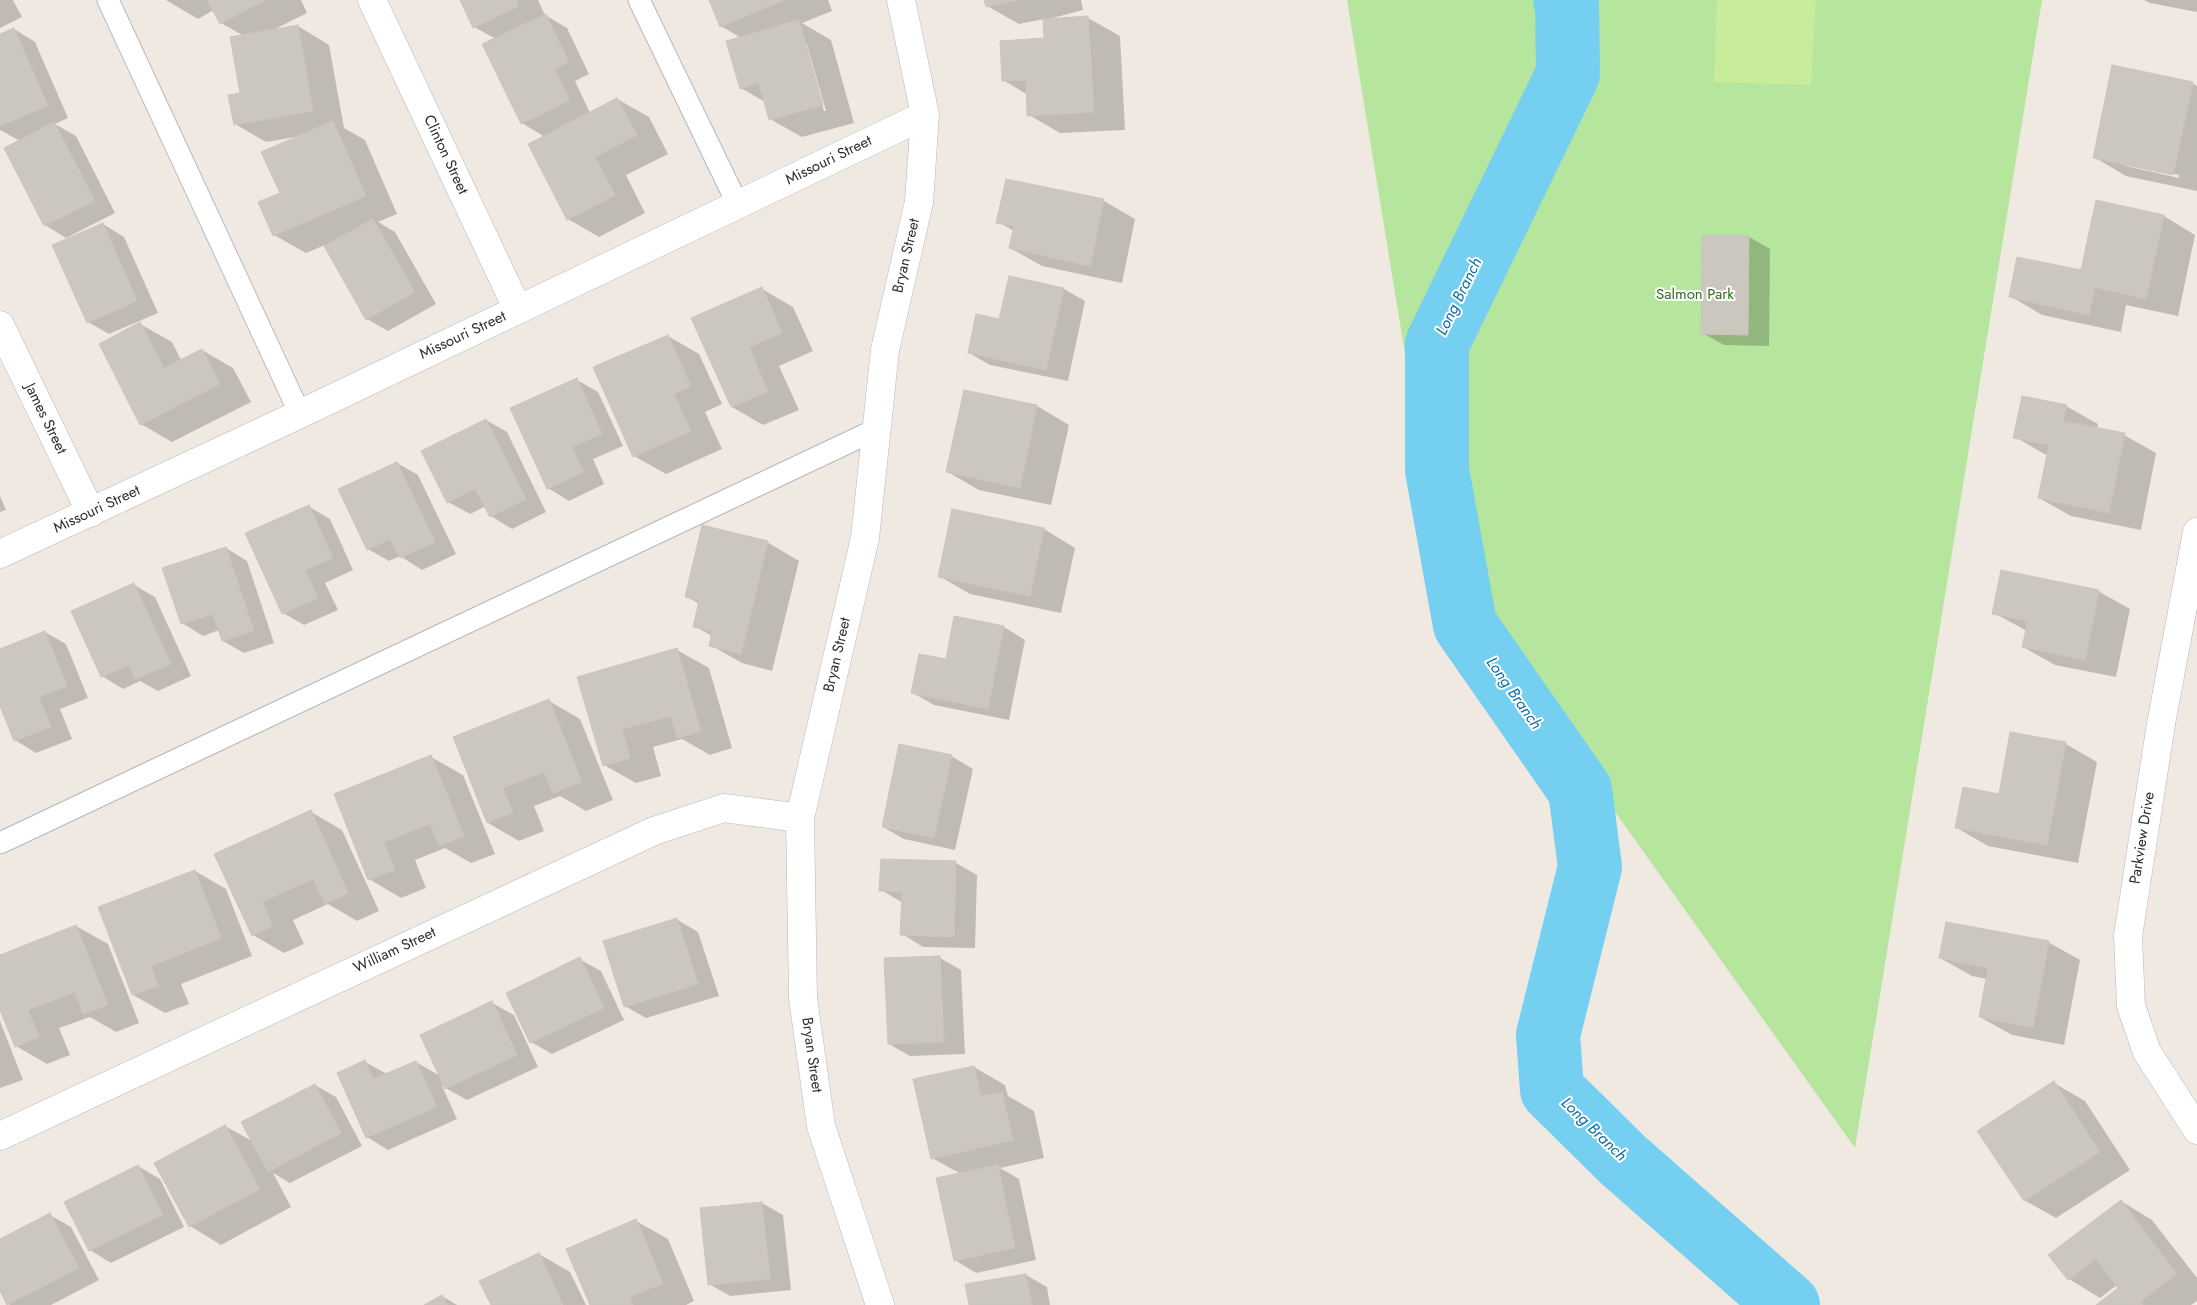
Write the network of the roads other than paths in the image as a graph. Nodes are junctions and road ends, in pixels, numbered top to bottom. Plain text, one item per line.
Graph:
1 (108, 0) edge
2 (372, 0) edge
3 (639, 0) edge
4 (901, 0) edge
5 (925, 115) junction
6 (738, 205) junction
7 (518, 310) junction
8 (0, 325) edge
9 (300, 414) junction
10 (877, 429) junction
11 (91, 513) junction
12 (2197, 532) edge
13 (0, 554) edge
14 (800, 818) junction
15 (0, 843) edge
16 (2197, 1130) edge
17 (0, 1136) edge
18 (880, 1305) edge

1 - 9 lane
2 - 7 street, Clinton Street
3 - 6 lane
4 - 5 street, Bryan Street
5 - 6 street, Missouri Street
5 - 10 street, Bryan Street
6 - 7 street, Missouri Street
7 - 9 street, Missouri Street
8 - 11 street, James Street
9 - 11 street, Missouri Street
10 - 14 street, Bryan Street
10 - 15 lane
11 - 13 street, Missouri Street
12 - 16 street, Parkview Drive
14 - 17 street, William Street
14 - 18 street, Bryan Street

